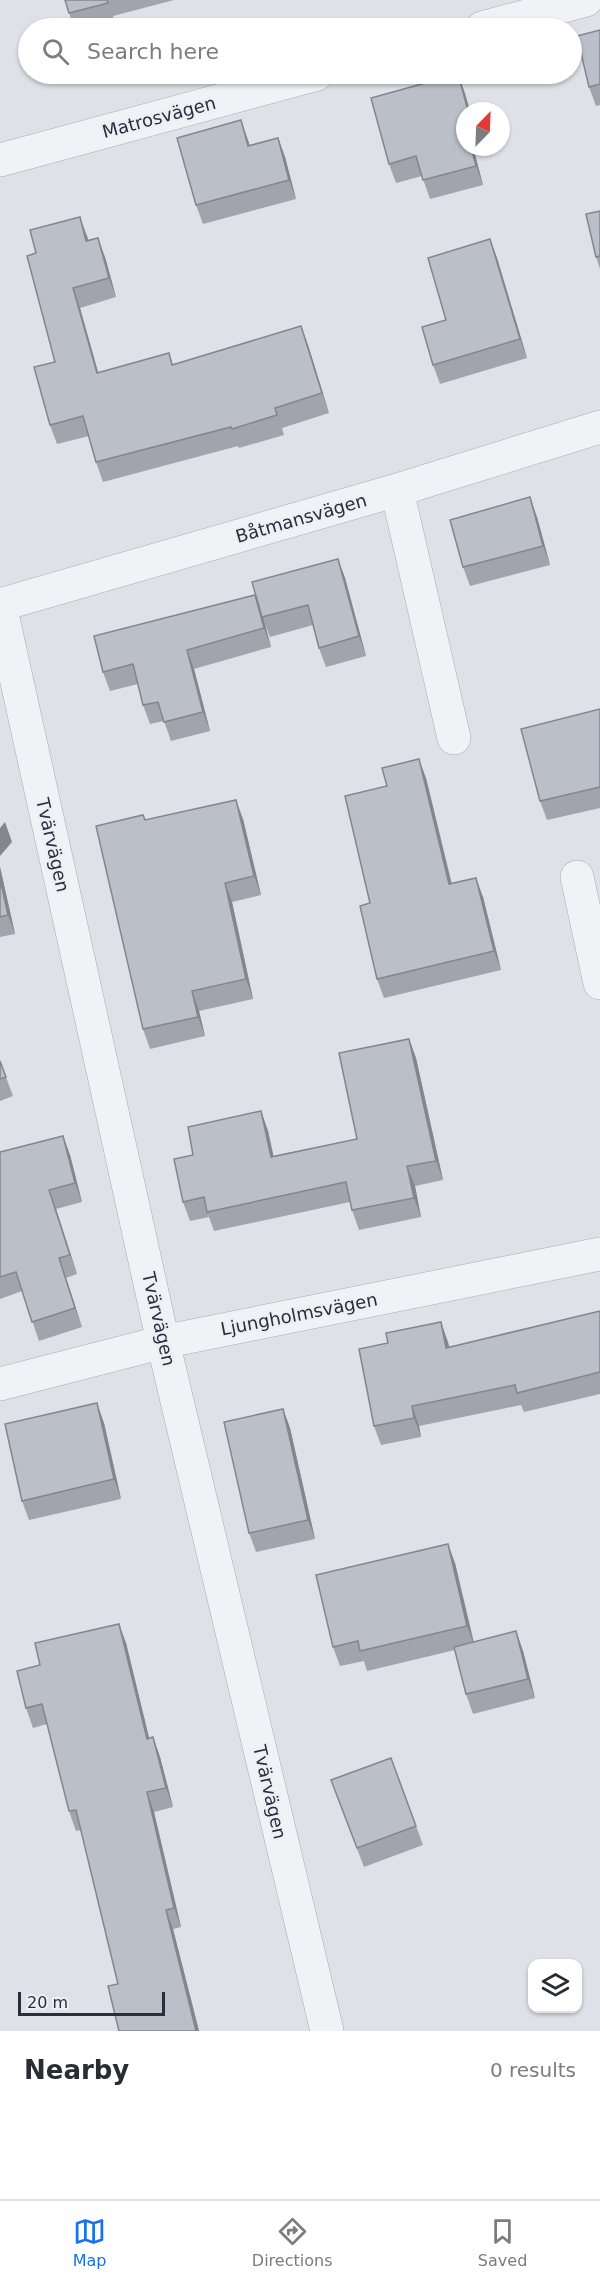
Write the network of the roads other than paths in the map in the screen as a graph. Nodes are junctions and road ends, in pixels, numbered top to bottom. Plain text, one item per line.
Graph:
1 (586, 0) edge
2 (519, 18) edge
3 (280, 84) edge
4 (0, 160) edge
5 (600, 427) edge
6 (397, 490) junction
7 (0, 605) edge
8 (454, 738) dead end
9 (577, 877) dead end
10 (600, 983) edge
11 (600, 1254) edge
12 (163, 1342) junction
13 (0, 1384) edge
14 (327, 2031) edge

1 - 2 street
3 - 4 street, Matrosvägen
5 - 6 street, Båtmansvägen
6 - 7 street, Båtmansvägen
6 - 8 street
7 - 12 street, Tvärvägen
9 - 10 street
11 - 12 street, Ljungholmsvägen
12 - 13 street, Ljungholmsvägen
12 - 14 street, Tvärvägen

